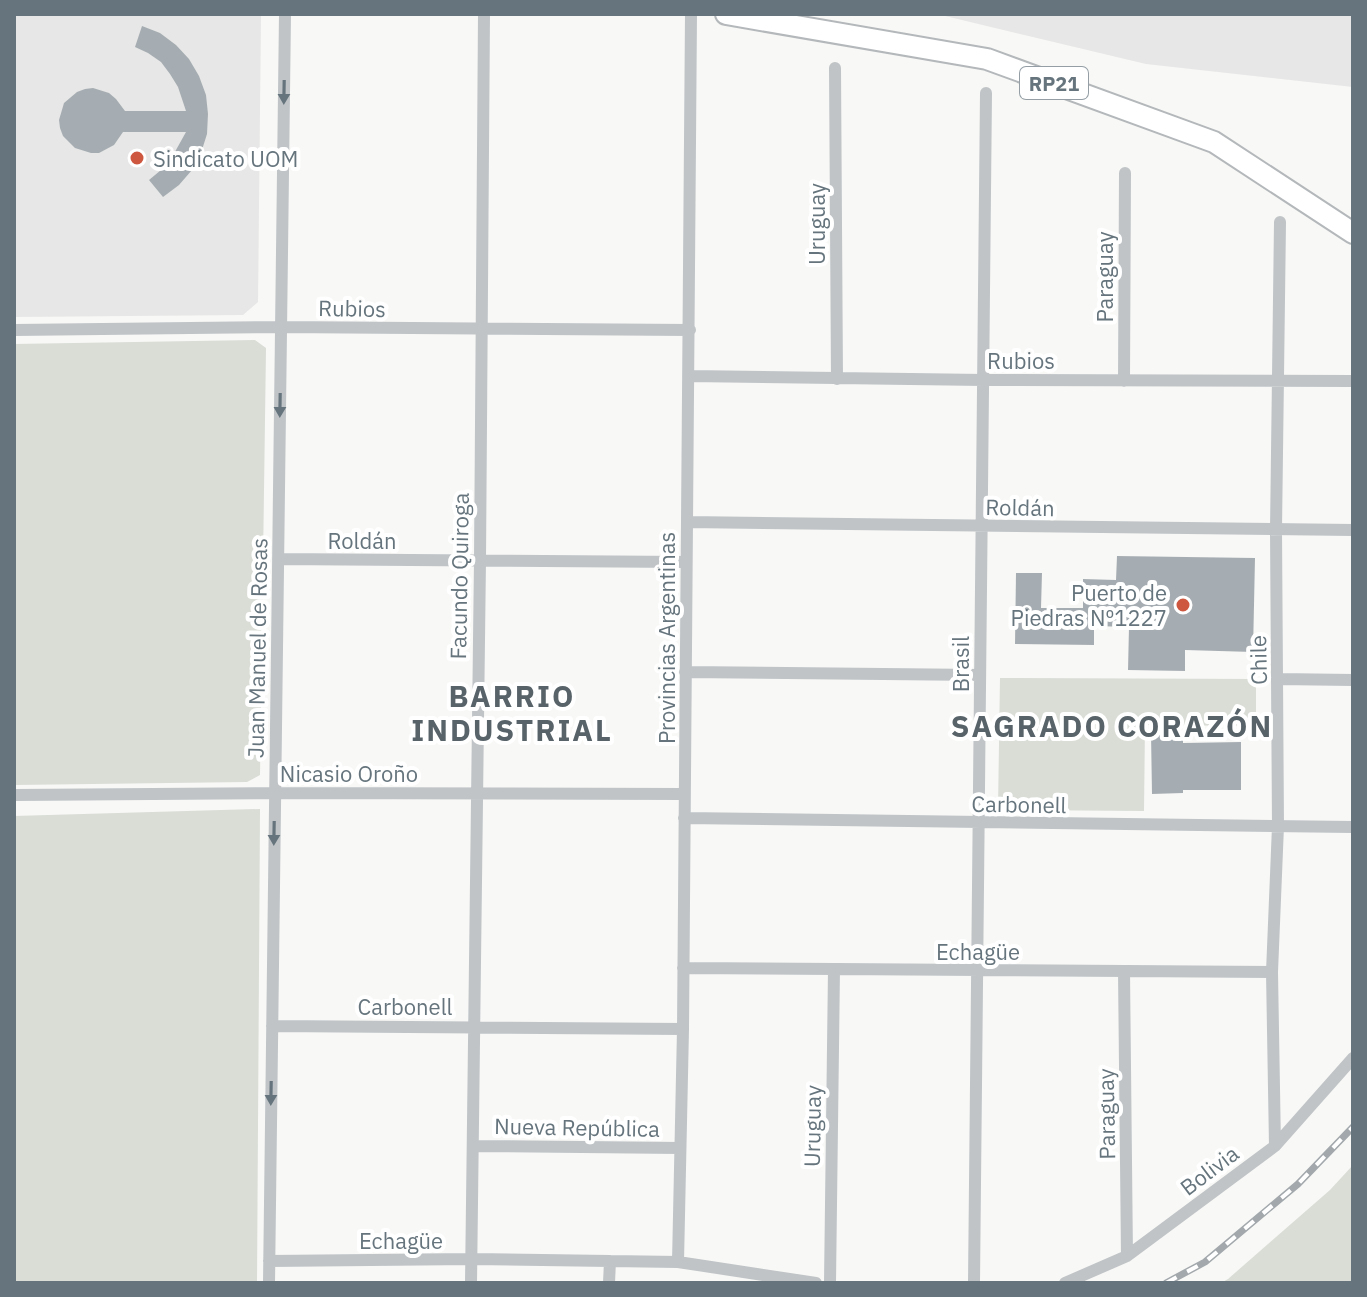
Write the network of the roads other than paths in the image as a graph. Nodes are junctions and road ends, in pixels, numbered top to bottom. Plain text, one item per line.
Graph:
1 (285, 14) edge
2 (484, 14) edge
3 (691, 14) edge
4 (726, 14) edge
5 (835, 68) dead end
6 (986, 93) dead end
7 (1125, 173) dead end
8 (1280, 222) dead end
9 (1353, 233) edge
10 (281, 327) junction
11 (481, 329) junction
12 (14, 330) edge
13 (690, 330) junction
14 (689, 376) junction
15 (837, 379) junction
16 (984, 380) junction
17 (1124, 381) junction
18 (1278, 381) junction
19 (1353, 381) edge
20 (687, 522) junction
21 (981, 526) junction
22 (1276, 530) junction
23 (1353, 530) edge
24 (278, 559) junction
25 (480, 560) junction
26 (686, 562) junction
27 (685, 672) junction
28 (980, 675) junction
29 (1278, 679) junction
30 (1353, 680) edge
31 (275, 793) junction
32 (477, 793) junction
33 (684, 794) junction
34 (14, 795) edge
35 (684, 818) junction
36 (979, 823) junction
37 (1278, 826) junction
38 (1353, 827) edge
39 (683, 968) junction
40 (834, 969) junction
41 (977, 971) junction
42 (1124, 971) junction
43 (1272, 972) junction
44 (272, 1026) junction
45 (474, 1026) junction
46 (683, 1029) junction
47 (1353, 1058) edge
48 (473, 1146) junction
49 (1275, 1146) junction
50 (680, 1148) junction
51 (1127, 1256) junction
52 (472, 1259) junction
53 (269, 1261) junction
54 (610, 1261) junction
55 (678, 1262) junction
56 (269, 1283) edge
57 (471, 1283) edge
58 (609, 1283) edge
59 (816, 1283) edge
60 (830, 1283) edge
61 (974, 1283) edge
62 (1065, 1283) edge

1 -> 10 street, Juan Manuel de Rosas
2 - 11 street, Facundo Quiroga
3 - 13 street, Provincias Argentinas
4 - 9 main road, RP21
5 - 15 street, Uruguay
6 - 16 street, Brasil
7 - 17 street, Paraguay
8 - 18 street, Chile
10 - 11 street, Rubios
10 - 12 street, Rubios
10 -> 24 street, Juan Manuel de Rosas
11 - 13 street, Rubios
11 - 25 street, Facundo Quiroga
13 - 14 street, Provincias Argentinas
14 - 15 street, Rubios
14 - 20 street, Provincias Argentinas
15 - 16 street, Rubios
16 - 17 street, Rubios
16 - 21 street, Brasil
17 - 18 street, Rubios
18 - 19 street, Rubios
18 - 22 street, Chile
20 - 21 street, Roldán
20 - 26 street, Provincias Argentinas
21 - 22 street, Roldán
21 - 28 street, Brasil
22 - 23 street, Roldán
22 - 29 street, Chile
24 - 25 street, Roldán
24 - 31 street, Juan Manuel de Rosas
25 - 26 street, Roldán
25 - 32 street, Facundo Quiroga
26 - 27 street, Provincias Argentinas
27 - 28 street
27 - 33 street, Provincias Argentinas
28 - 36 street, Brasil
29 - 30 street
29 - 37 street, Chile
31 - 32 street, Nicasio Oroño
31 - 34 street, Nicasio Oroño
31 -> 44 street, Juan Manuel de Rosas
32 - 33 street, Nicasio Oroño
32 - 45 street, Facundo Quiroga
33 - 35 street, Provincias Argentinas
35 - 36 street, Carbonell
35 - 39 street, Provincias Argentinas
36 - 37 street, Carbonell
36 - 41 street, Brasil
37 - 38 street, Carbonell
37 - 43 street, Chile
39 - 40 street, Echagüe
39 - 46 street, Provincias Argentinas
40 - 41 street, Echagüe
40 - 60 street, Uruguay
41 - 42 street, Echagüe
41 - 61 street, Brasil
42 - 43 street, Echagüe
42 - 51 street, Paraguay
43 - 49 street, Chile
44 - 45 street, Carbonell
44 -> 53 street, Juan Manuel de Rosas
45 - 46 street, Carbonell
45 - 48 street, Facundo Quiroga
46 - 50 street, Provincias Argentinas
47 - 49 street, Bolivia
48 - 50 street, Nueva República
48 - 52 street, Facundo Quiroga
49 - 51 street, Bolivia
50 - 55 street, Provincias Argentinas
51 - 62 street, Bolivia
52 - 53 street, Echagüe
52 - 54 street, Echagüe
52 - 57 street, Facundo Quiroga
53 - 56 street, Juan Manuel de Rosas
54 - 55 street, Echagüe
54 - 58 street
55 - 59 street

